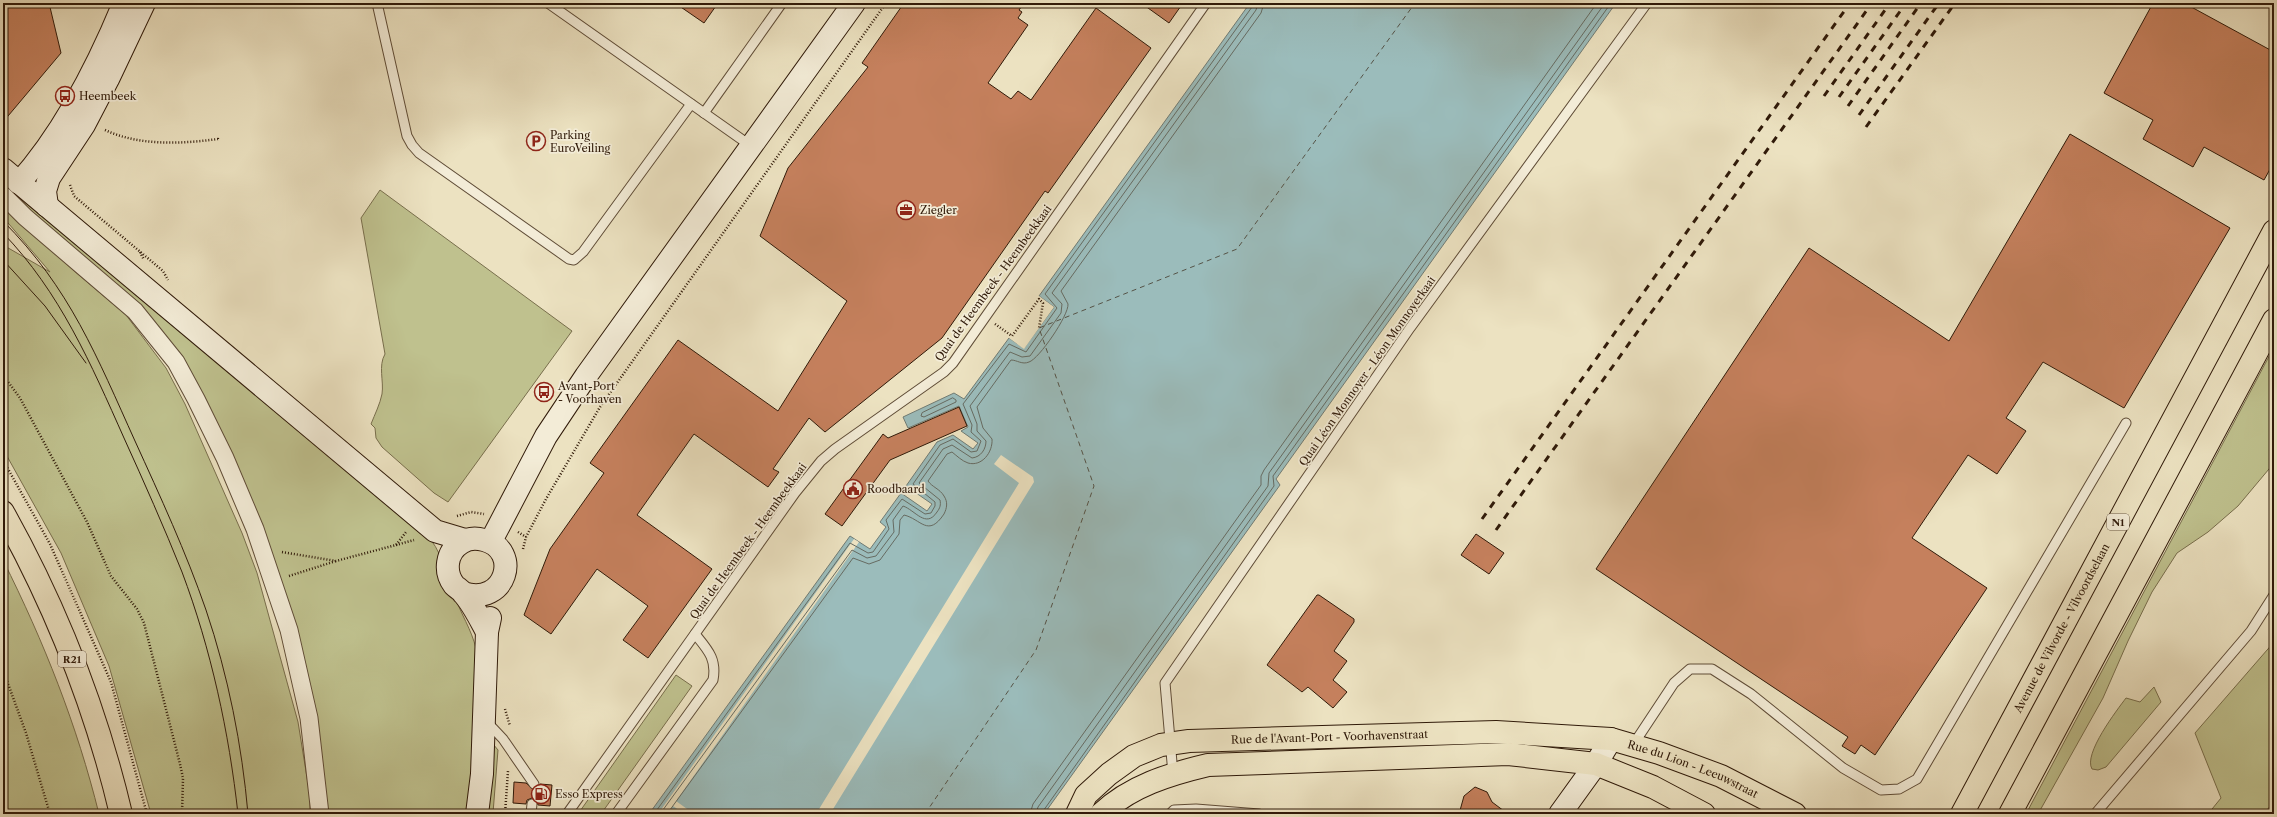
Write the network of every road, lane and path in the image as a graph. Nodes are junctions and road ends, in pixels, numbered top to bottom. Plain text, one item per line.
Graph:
1 (124, 3) edge
2 (144, 3) edge
3 (377, 3) edge
4 (548, 3) edge
5 (782, 3) edge
6 (854, 3) edge
7 (886, 3) edge
8 (1206, 3) edge
9 (1647, 3) edge
10 (691, 104) junction
11 (704, 112) junction
12 (100, 127) dead end
13 (218, 141) dead end
14 (752, 147) junction
15 (53, 172) junction
16 (8, 182) edge
17 (47, 206) junction
18 (2274, 230) edge
19 (140, 252) dead end
20 (2274, 320) edge
21 (1039, 328) dead end
22 (1011, 335) dead end
23 (3, 374) edge
24 (2126, 423) dead end
25 (3, 512) edge
26 (408, 529) dead end
27 (436, 531) junction
28 (465, 540) junction
29 (491, 542) junction
30 (262, 548) junction
31 (522, 552) dead end
32 (449, 559) junction
33 (336, 561) junction
34 (273, 581) junction
35 (495, 590) junction
36 (463, 593) junction
37 (2274, 595) edge
38 (487, 632) junction
39 (694, 634) junction
40 (3, 670) edge
41 (504, 703) dead end
42 (485, 720) junction
43 (1610, 739) junction
44 (1171, 744) junction
45 (1633, 745) junction
46 (508, 747) junction
47 (1596, 764) junction
48 (1173, 774) junction
49 (534, 784) dead end
50 (532, 804) dead end
51 (50, 814) edge
52 (121, 814) edge
53 (182, 814) edge
54 (320, 814) edge
55 (477, 814) edge
56 (505, 814) edge
57 (531, 814) edge
58 (567, 814) edge
59 (616, 814) edge
60 (1077, 814) edge
61 (1101, 814) edge
62 (1170, 814) edge
63 (1259, 814) edge
64 (1560, 814) edge
65 (1704, 814) edge
66 (1795, 814) edge
67 (1962, 814) edge
68 (2010, 814) edge
69 (2095, 814) edge

1 - 16 main road
2 - 15 main road
3 - 10 lane
4 - 10 lane
5 - 11 lane
6 - 14 main road
7 - 31 path
8 - 39 lane, Quai de Heembeek - Heembeekkaai
9 - 44 lane, Quai Léon Monnoyer - Léon Monnoyerkaai
10 - 11 lane
11 - 14 lane
12 - 13 path
14 - 29 main road
15 - 17 main road
15 - 19 path
16 - 17 main road
16 - 30 street
17 - 27 main road
18 - 67 main road, Avenue de Vilvorde - Vilvoordselaan / N1
20 - 68 main road
21 - 22 path
23 - 53 path
24 - 45 lane
25 - 52 main road, R21
26 - 33 path
27 - 28 main road
27 - 32 main road
28 - 29 main road
28 - 32 main road
29 - 35 main road
30 - 33 path
30 - 34 street
32 - 36 main road
33 - 34 path
34 - 54 street
35 - 36 main road
35 - 38 main road
36 - 38 main road
37 - 69 lane
38 - 42 main road
39 - 58 lane, Quai de Heembeek - Heembeekkaai
39 - 59 lane
40 - 51 path
41 - 46 path
42 - 46 lane
42 - 55 main road
43 - 44 main road, Rue de l'Avant-Port - Voorhavenstraat
43 - 45 main road, Rue du Lion - Leeuwstraat
43 - 47 main road
44 - 48 lane, Quai Léon Monnoyer - Léon Monnoyerkaai
44 - 60 main road, Rue de l'Avant-Port - Voorhavenstraat
45 - 66 main road, Rue du Lion - Leeuwstraat
46 - 49 lane
46 - 56 path
47 - 48 main road, Rue de l'Avant-Port - Voorhavenstraat
47 - 64 main road
47 - 65 main road
48 - 61 main road, Rue de l'Avant-Port - Voorhavenstraat
50 - 57 lane
62 - 63 lane

